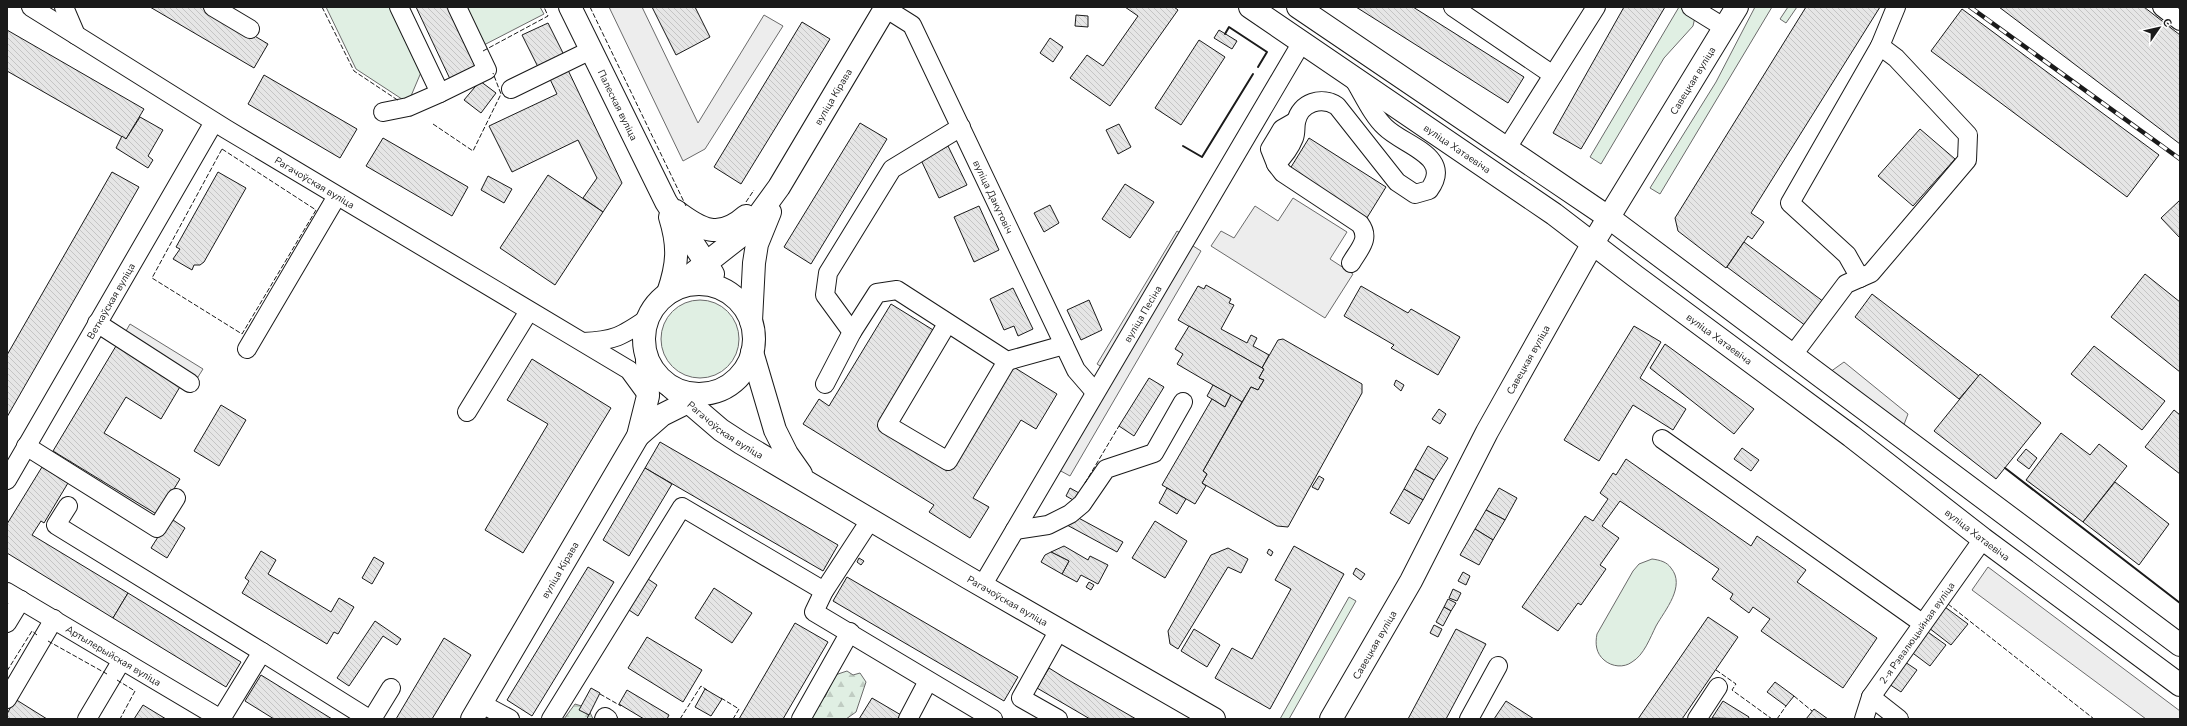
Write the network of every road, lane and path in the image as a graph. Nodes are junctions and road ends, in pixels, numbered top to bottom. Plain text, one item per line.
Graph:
1 (31, 7) edge
2 (64, 7) edge
3 (213, 7) edge
4 (399, 7) edge
5 (457, 7) edge
6 (570, 7) edge
7 (1250, 7) edge
8 (1453, 7) edge
9 (1596, 7) edge
10 (1691, 7) edge
11 (1737, 7) edge
12 (1896, 7) edge
13 (2162, 7) edge
14 (885, 8) edge
15 (1306, 10) edge
16 (2180, 22) edge
17 (1725, 28) junction
18 (250, 29) dead end
19 (76, 36) junction
20 (1302, 42) junction
21 (1880, 46) junction
22 (591, 50) junction
23 (1351, 74) junction
24 (1553, 75) junction
25 (511, 89) dead end
26 (440, 93) junction
27 (382, 112) dead end
28 (214, 122) junction
29 (961, 127) junction
30 (1507, 148) junction
31 (779, 187) junction
32 (337, 196) junction
33 (666, 202) junction
34 (1608, 218) junction
35 (1593, 243) junction
36 (706, 262) junction
37 (1351, 263) dead end
38 (1860, 278) junction
39 (724, 290) junction
40 (668, 293) junction
41 (529, 311) junction
42 (647, 319) junction
43 (751, 321) junction
44 (97, 323) junction
45 (947, 324) junction
46 (852, 332) junction
47 (583, 342) junction
48 (1064, 345) junction
49 (247, 349) dead end
50 (752, 352) junction
51 (1792, 356) junction
52 (1007, 361) junction
53 (638, 365) junction
54 (190, 383) dead end
55 (825, 384) dead end
56 (1095, 392) junction
57 (695, 398) junction
58 (1183, 402) dead end
59 (467, 412) dead end
60 (644, 430) junction
61 (721, 430) junction
62 (1662, 439) dead end
63 (26, 446) junction
64 (804, 479) junction
65 (7, 480) edge
66 (176, 498) dead end
67 (68, 506) dead end
68 (871, 519) junction
69 (1015, 530) junction
70 (1983, 539) junction
71 (982, 586) junction
72 (824, 591) junction
73 (14, 596) edge
74 (54, 619) junction
75 (7, 623) edge
76 (1922, 623) junction
77 (1059, 630) junction
78 (850, 632) junction
79 (2180, 645) edge
80 (262, 652) junction
81 (122, 660) junction
82 (1498, 666) dead end
83 (928, 681) junction
84 (2180, 685) edge
85 (1718, 687) dead end
86 (391, 688) dead end
87 (1871, 697) junction
88 (7, 699) edge
89 (477, 711) edge
90 (87, 719) edge
91 (221, 719) edge
92 (369, 719) edge
93 (372, 719) edge
94 (510, 719) edge
95 (551, 719) edge
96 (604, 719) edge
97 (608, 719) edge
98 (801, 719) edge
99 (908, 719) edge
100 (993, 719) edge
101 (1058, 719) edge
102 (1214, 719) edge
103 (1331, 719) edge
104 (1469, 719) edge
105 (1697, 719) edge
106 (1864, 719) edge
107 (1900, 719) edge

1 - 19 street, Рагачоўская вуліца
2 - 19 street
3 - 18 street
4 - 26 street
5 - 26 street
6 - 22 main road, Палеская вуліца
7 - 20 main road, вуліца Хатаевіча
8 - 24 street
9 - 24 street
10 - 17 street
11 - 17 main road, Савецкая вуліца
12 - 21 street
13 - 16 street
14 - 29 street, вуліца Дакутовіч
14 - 31 main road, вуліца Кірава
15 - 30 main road
17 - 34 main road, Савецкая вуліца
19 - 28 street, Рагачоўская вуліца
20 - 23 main road, вуліца Хатаевіча
20 - 56 street, вуліца Песіна
21 - 38 street
21 - 38 street
22 - 25 street
22 - 33 main road, Палеская вуліца
23 - 35 main road, вуліца Хатаевіча
23 - 37 street
24 - 30 street
26 - 27 street
28 - 32 street, Рагачоўская вуліца
28 - 44 street, Веткаўская вуліца
29 - 46 street
29 - 48 street, вуліца Дакутовіч
30 - 34 main road
31 - 33 main road
31 - 36 main road, вуліца Кірава
31 - 43 main road, вуліца Кірава
32 - 41 street, Рагачоўская вуліца
32 - 49 street
33 - 36 main road, Палеская вуліца
33 - 40 main road, Палеская вуліца
34 - 35 main road, Савецкая вуліца
34 - 51 main road
35 - 70 main road, вуліца Хатаевіча
35 - 103 main road, Савецкая вуліца
36 - 39 main road, Палеская вуліца
36 - 40 main road, вуліца Кірава
38 - 51 street
39 - 40 main road
39 - 43 main road
40 - 42 main road
41 - 47 street, Рагачоўская вуліца
41 - 59 street
42 - 47 street
42 - 53 main road
43 - 50 main road
44 - 54 street
44 - 63 street, Веткаўская вуліца
45 - 46 street
45 - 52 street
45 - 52 street
46 - 55 street
47 - 53 street, Рагачоўская вуліца
48 - 52 street
48 - 56 street, вуліца Дакутовіч
50 - 57 main road
50 - 64 main road, Рагачоўская вуліца
51 - 79 main road
53 - 57 main road, Рагачоўская вуліца
53 - 60 main road, вуліца Кірава
56 - 69 street, вуліца Песіна
57 - 60 main road
57 - 61 main road, Рагачоўская вуліца
58 - 69 street
60 - 61 main road
60 - 89 main road, вуліца Кірава
61 - 64 main road, Рагачоўская вуліца
62 - 76 street
63 - 65 street, Веткаўская вуліца
63 - 66 street
64 - 68 main road, Рагачоўская вуліца
67 - 80 street
68 - 71 main road, Рагачоўская вуліца
68 - 72 street
69 - 71 street, вуліца Песіна
70 - 76 street, 2-я Рэвалюцыйная вуліца
70 - 84 main road, вуліца Хатаевіча
71 - 77 main road, Рагачоўская вуліца
72 - 78 street
72 - 95 street
73 - 74 street, Артылерыйская вуліца
73 - 75 street
74 - 81 street, Артылерыйская вуліца
74 - 88 street
76 - 87 street, 2-я Рэвалюцыйная вуліца
77 - 101 street
77 - 102 main road, Рагачоўская вуліца
78 - 83 street
78 - 98 street
80 - 91 street
80 - 92 street
81 - 90 street
81 - 91 street, Артылерыйская вуліца
82 - 104 street
83 - 99 street
83 - 100 street
85 - 105 street
86 - 93 street
87 - 106 street, 2-я Рэвалюцыйная вуліца
87 - 107 street
89 - 94 street, вуліца Кірава
96 - 97 street

